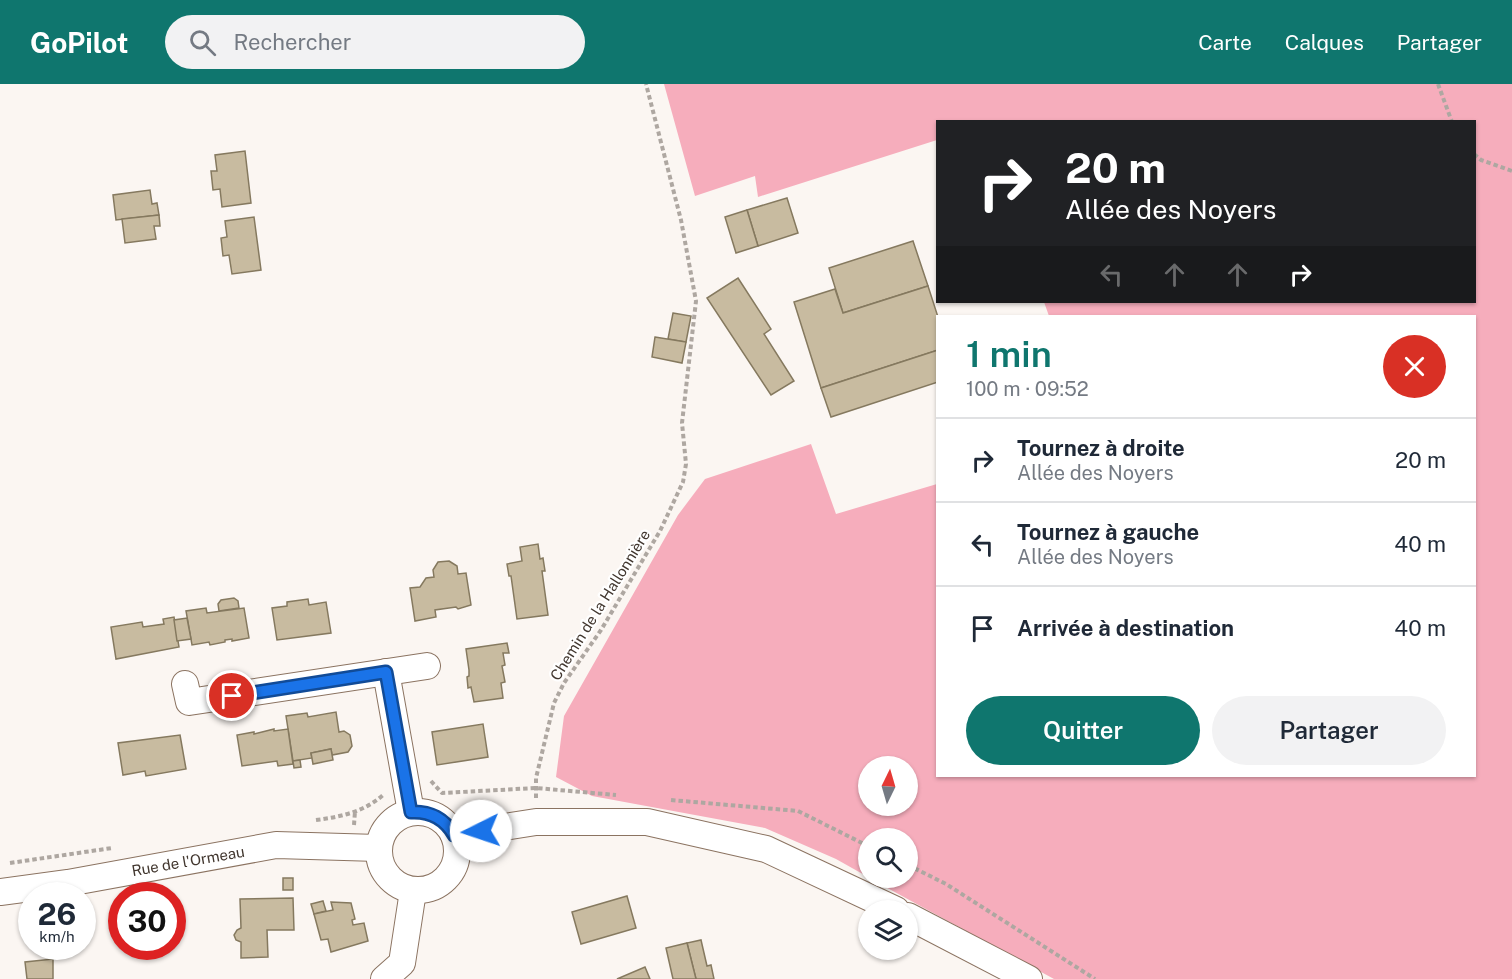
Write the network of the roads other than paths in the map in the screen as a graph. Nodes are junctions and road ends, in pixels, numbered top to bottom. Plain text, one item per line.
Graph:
1 (427, 666) dead end
2 (386, 672) junction
3 (185, 684) dead end
4 (411, 812) junction
5 (454, 835) junction
6 (378, 848) junction
7 (413, 891) junction
8 (0, 892) edge
9 (875, 900) edge
10 (918, 921) edge
11 (400, 974) edge
12 (1029, 979) edge

1 - 2 street
2 - 3 street
2 - 4 street
4 - 5 street
4 - 6 street
5 - 7 street
5 - 9 street
6 - 7 street
6 - 8 street, Rue de l'Ormeau
7 - 11 street
10 - 12 street

